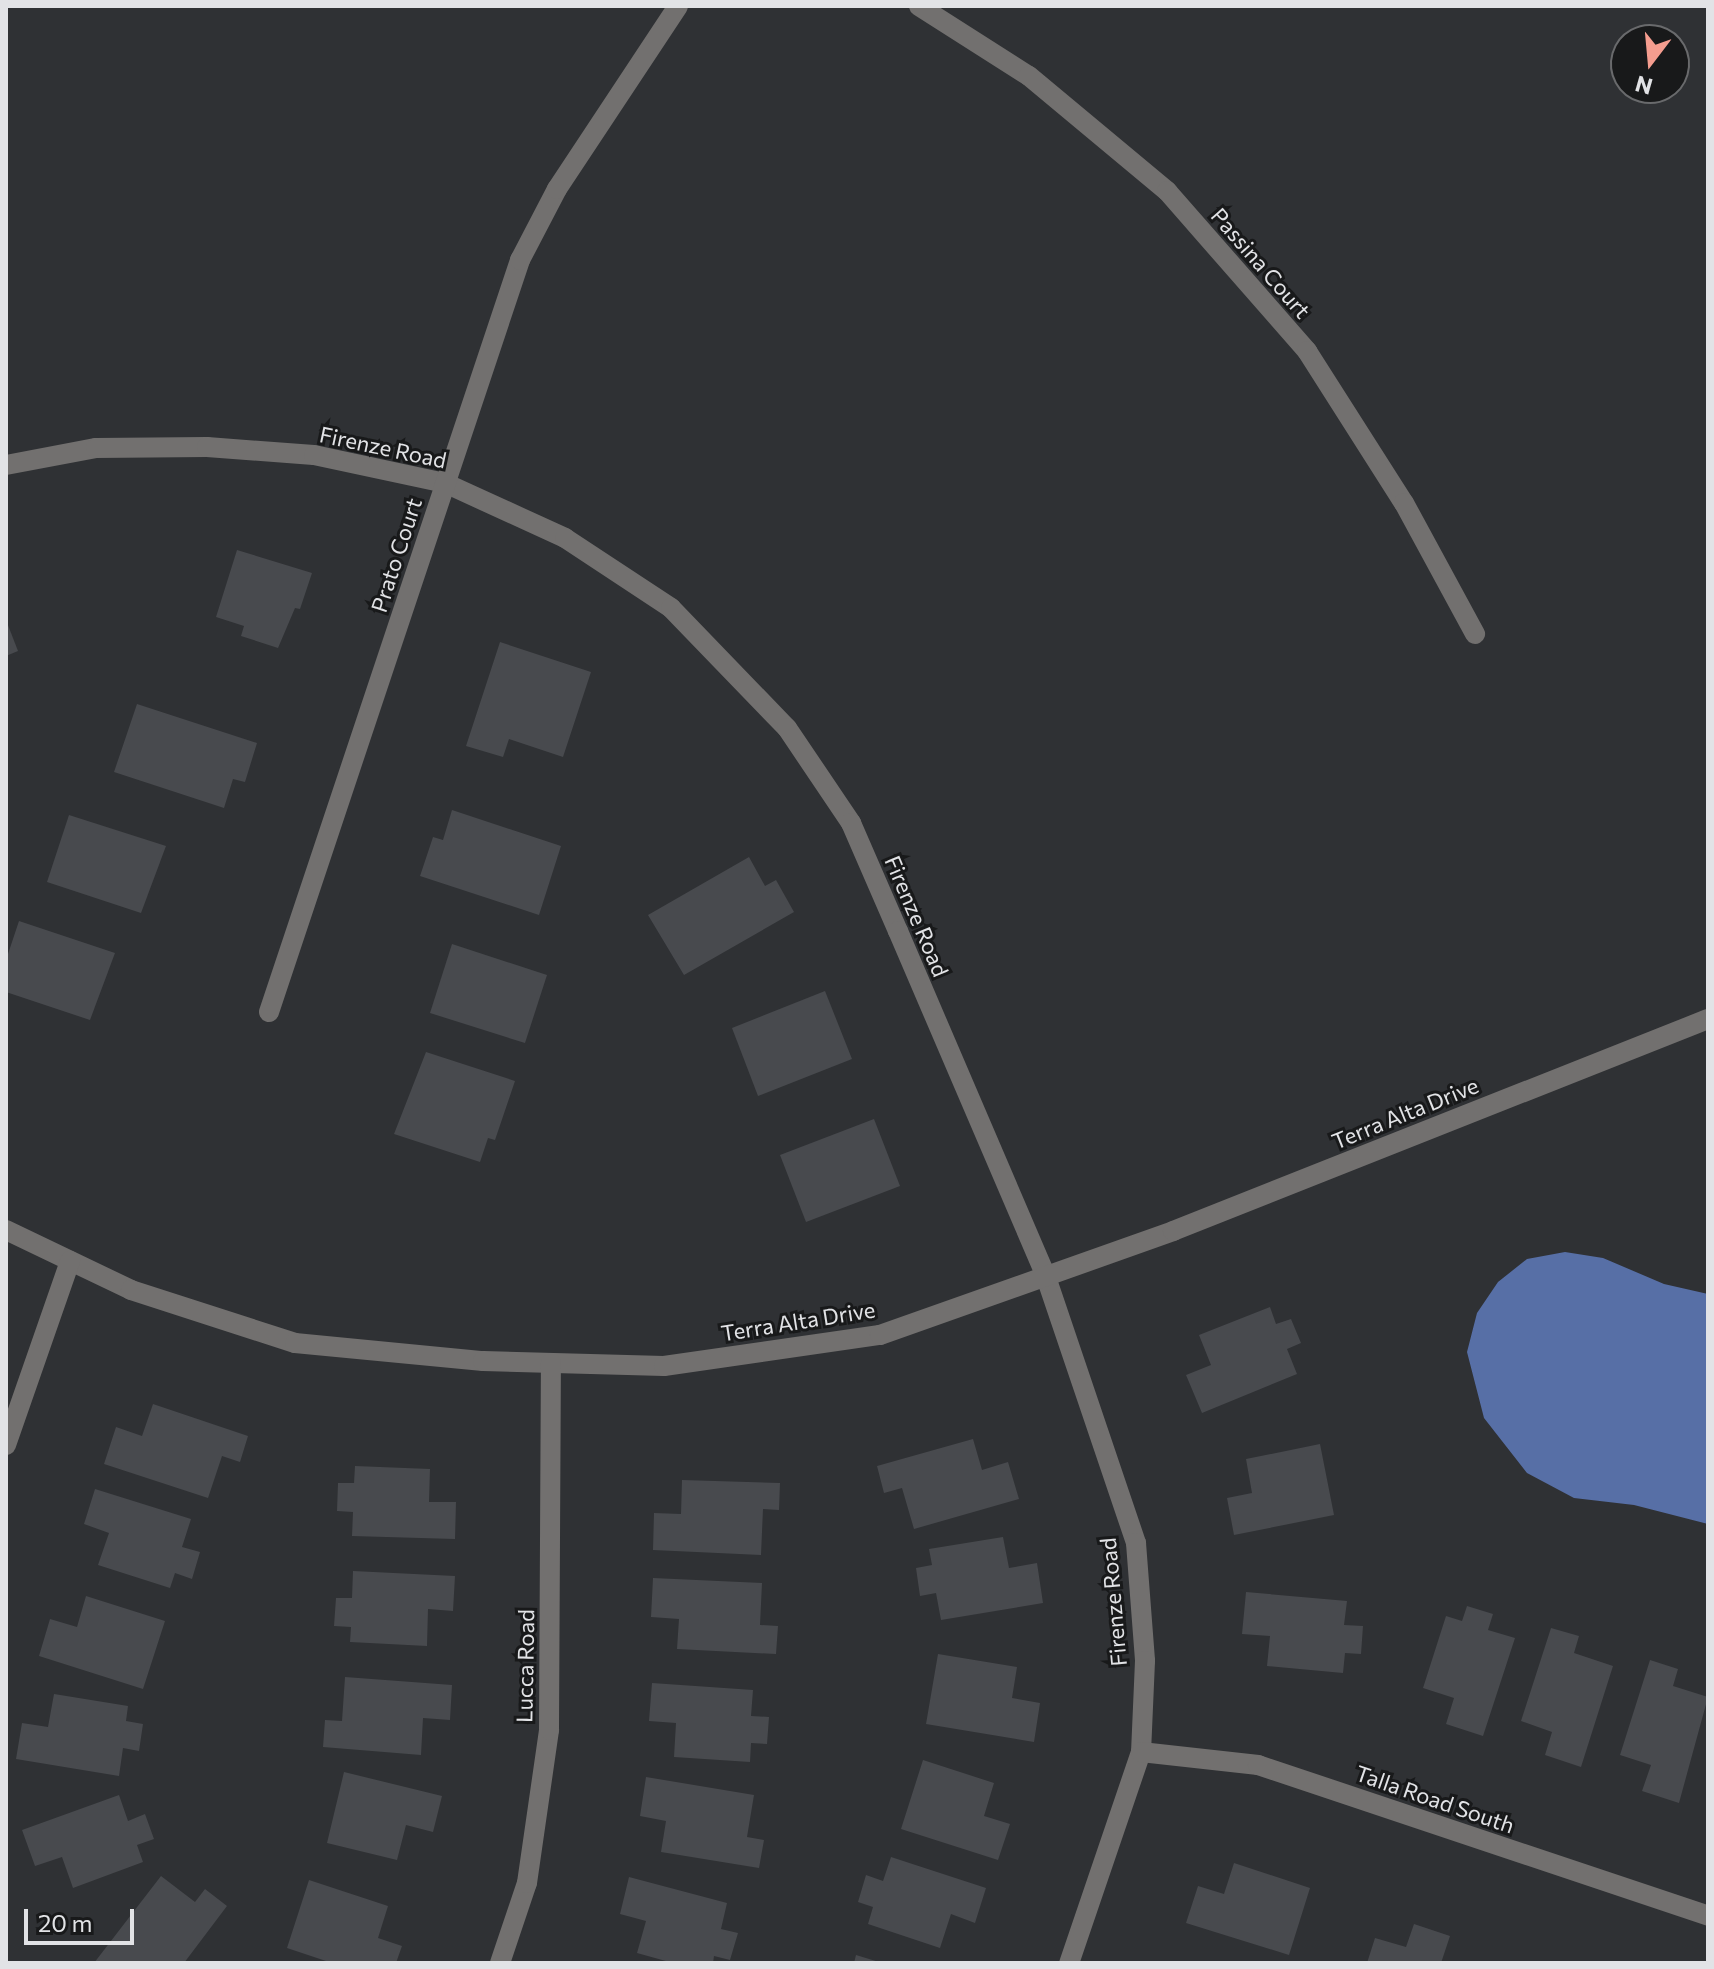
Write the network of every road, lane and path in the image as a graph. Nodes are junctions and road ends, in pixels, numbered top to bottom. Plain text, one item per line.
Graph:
1 (678, 6) edge
2 (919, 6) edge
3 (6, 465) edge
4 (445, 483) junction
5 (1475, 634) dead end
6 (269, 1012) dead end
7 (1708, 1019) edge
8 (6, 1230) edge
9 (70, 1261) junction
10 (1046, 1277) junction
11 (551, 1363) junction
12 (6, 1445) edge
13 (1141, 1752) junction
14 (1708, 1916) edge
15 (500, 1963) edge
16 (1069, 1963) edge

1 - 4 street, Prato Court
2 - 5 street, Passina Court
3 - 4 street, Firenze Road
4 - 6 street, Prato Court
4 - 10 street, Firenze Road
7 - 10 street, Terra Alta Drive
8 - 9 street, Terra Alta Drive
9 - 11 street, Terra Alta Drive
9 - 12 street
10 - 11 street, Terra Alta Drive
10 - 13 street, Firenze Road
11 - 15 street, Lucca Road
13 - 14 street, Talla Road South
13 - 16 street, Firenze Road

